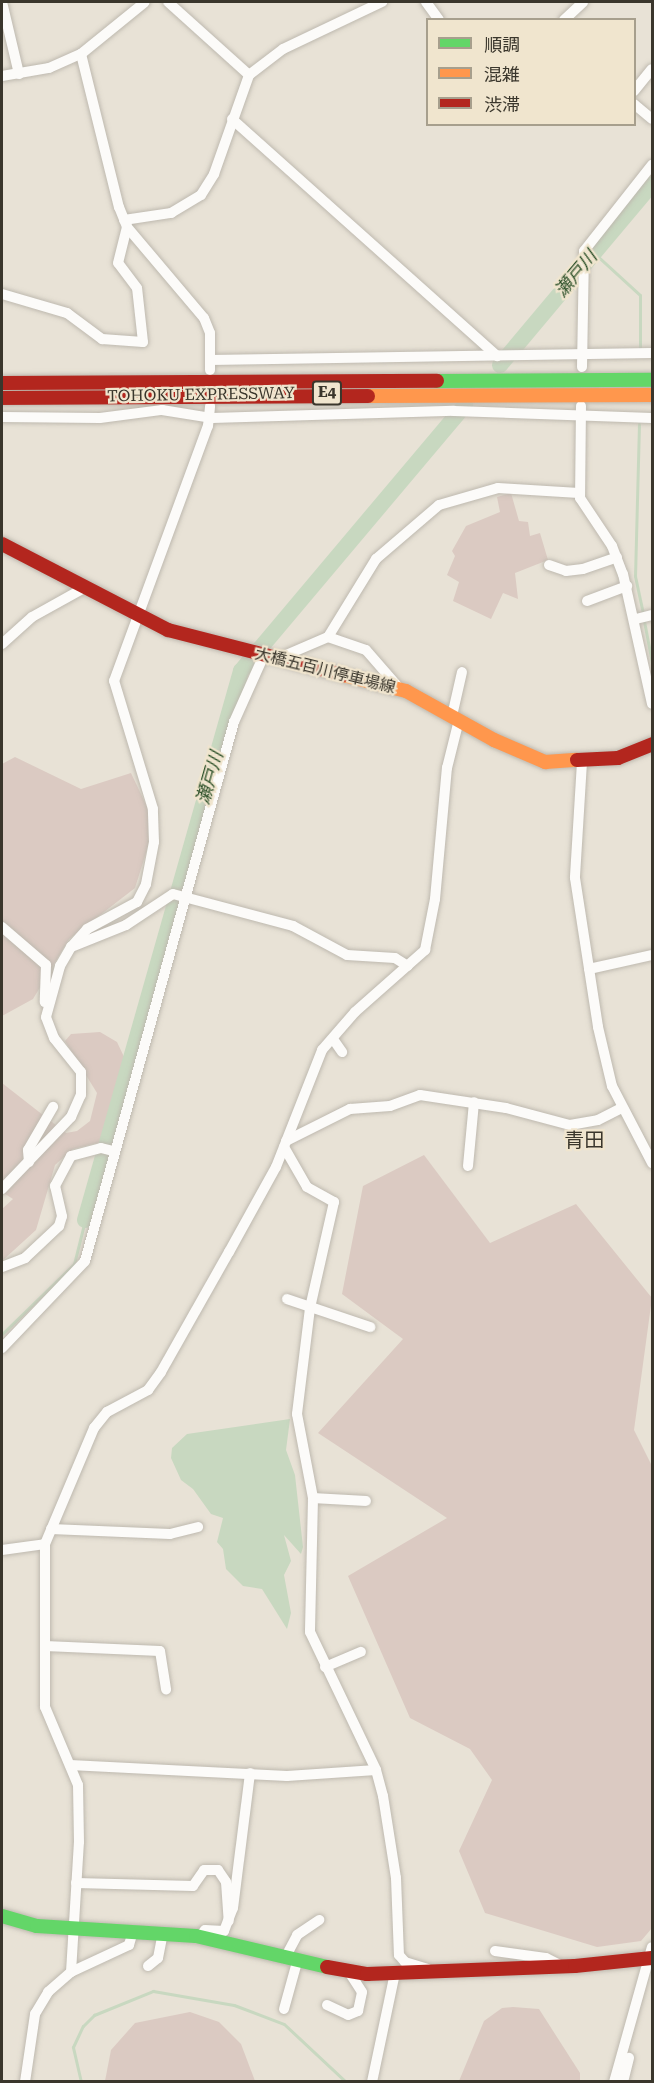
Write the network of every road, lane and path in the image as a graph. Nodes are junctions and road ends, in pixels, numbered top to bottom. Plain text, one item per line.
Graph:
1 (2, 2) edge
2 (145, 2) edge
3 (168, 2) edge
4 (382, 2) edge
5 (426, 2) edge
6 (583, 2) edge
7 (438, 18) edge
8 (566, 18) edge
9 (81, 54) junction
10 (652, 69) edge
11 (19, 74) junction
12 (249, 75) junction
13 (2, 76) edge
14 (636, 89) edge
15 (636, 106) edge
16 (232, 119) junction
17 (652, 119) edge
18 (652, 165) edge
19 (126, 223) junction
20 (2, 294) edge
21 (652, 353) edge
22 (582, 355) junction
23 (498, 356) junction
24 (582, 367) dead end
25 (652, 380) edge
26 (2, 383) edge
27 (652, 395) edge
28 (2, 398) edge
29 (581, 411) junction
30 (210, 412) junction
31 (2, 417) edge
32 (652, 418) edge
33 (579, 493) junction
34 (2, 544) edge
35 (617, 557) junction
36 (549, 565) dead end
37 (627, 586) junction
38 (86, 587) junction
39 (587, 601) dead end
40 (644, 617) edge
41 (141, 618) junction
42 (328, 637) junction
43 (2, 644) edge
44 (258, 654) junction
45 (278, 659) junction
46 (462, 672) dead end
47 (400, 689) junction
48 (652, 704) edge
49 (455, 718) junction
50 (652, 744) edge
51 (582, 762) junction
52 (179, 895) junction
53 (2, 927) edge
54 (71, 947) junction
55 (652, 955) edge
56 (408, 966) junction
57 (589, 969) junction
58 (48, 1003) junction
59 (333, 1039) junction
60 (342, 1052) dead end
61 (474, 1102) junction
62 (53, 1107) dead end
63 (622, 1108) junction
64 (285, 1144) junction
65 (113, 1151) junction
66 (29, 1162) junction
67 (652, 1164) edge
68 (468, 1166) dead end
69 (2, 1189) edge
70 (2, 1267) edge
71 (287, 1299) dead end
72 (310, 1308) junction
73 (370, 1327) dead end
74 (2, 1348) edge
75 (313, 1498) junction
76 (366, 1501) dead end
77 (198, 1527) dead end
78 (51, 1529) junction
79 (45, 1544) junction
80 (2, 1550) edge
81 (45, 1647) junction
82 (361, 1653) dead end
83 (325, 1667) junction
84 (166, 1690) dead end
85 (70, 1765) junction
86 (376, 1770) junction
87 (250, 1773) junction
88 (76, 1882) junction
89 (2, 1916) edge
90 (319, 1920) dead end
91 (229, 1921) junction
92 (74, 1928) junction
93 (133, 1931) junction
94 (164, 1932) junction
95 (199, 1937) junction
96 (495, 1951) dead end
97 (651, 1955) edge
98 (291, 1960) junction
99 (148, 1966) dead end
100 (562, 1967) junction
101 (71, 1971) junction
102 (349, 1972) junction
103 (395, 1972) junction
104 (428, 1972) junction
105 (327, 2005) dead end
106 (284, 2009) dead end
107 (629, 2058) dead end
108 (25, 2082) edge
109 (372, 2082) edge
110 (614, 2082) edge
111 (623, 2082) edge

1 - 11 street
2 - 9 street
3 - 12 street
4 - 12 street
5 - 7 street
6 - 8 street
9 - 11 street
9 - 19 street
10 - 14 street
11 - 13 street
12 - 16 street
15 - 17 street
16 - 19 street
16 - 23 street
18 - 22 street
19 - 20 street
19 - 23 street
21 - 22 street
22 - 23 street
22 - 24 street
25 - 26 main road, TOHOKU EXPRESSWAY / E4
27 - 28 main road, TOHOKU EXPRESSWAY / E4
29 - 30 street
29 - 32 street
29 - 33 street
30 - 31 street
30 - 41 street
33 - 35 street
33 - 42 street
34 - 38 main road, 大橋五百川停車場線
35 - 36 street
35 - 37 street
37 - 39 street
37 - 40 street
38 - 41 main road, 大橋五百川停車場線
38 - 43 street
40 - 48 street
41 - 44 main road, 大橋五百川停車場線
41 - 54 street
42 - 45 street
42 - 47 street
44 - 45 main road, 大橋五百川停車場線
44 - 52 street
45 - 47 main road, 大橋五百川停車場線
46 - 49 street
47 - 49 main road, 大橋五百川停車場線
49 - 51 main road, 大橋五百川停車場線
49 - 56 street
50 - 51 main road, 大橋五百川停車場線
51 - 57 street
52 - 54 street
52 - 56 street
52 - 65 street
53 - 58 street
54 - 58 street
55 - 57 street
56 - 59 street
57 - 63 street
58 - 66 street
59 - 60 street
59 - 64 street
61 - 63 street
61 - 64 street
61 - 68 street
62 - 66 street
63 - 67 street
64 - 72 street
64 - 78 street
65 - 70 street
65 - 74 street
66 - 69 street
71 - 72 street
72 - 73 street
72 - 75 street
75 - 76 street
75 - 83 street
77 - 78 street
78 - 79 street
79 - 80 street
79 - 81 street
81 - 84 street
81 - 85 street
82 - 83 street
83 - 86 street
85 - 87 street
85 - 88 street
86 - 87 street
86 - 104 street
87 - 91 street
88 - 91 street
88 - 92 street
89 - 92 main road
90 - 98 street
91 - 95 street
92 - 93 main road
92 - 101 street
93 - 94 main road
93 - 101 street
94 - 95 main road
94 - 99 street
95 - 98 main road
96 - 100 street
97 - 100 main road
97 - 110 street
98 - 102 main road
98 - 106 street
100 - 104 main road
101 - 108 street
102 - 103 main road
102 - 105 street
103 - 104 main road
103 - 109 street
107 - 111 street

